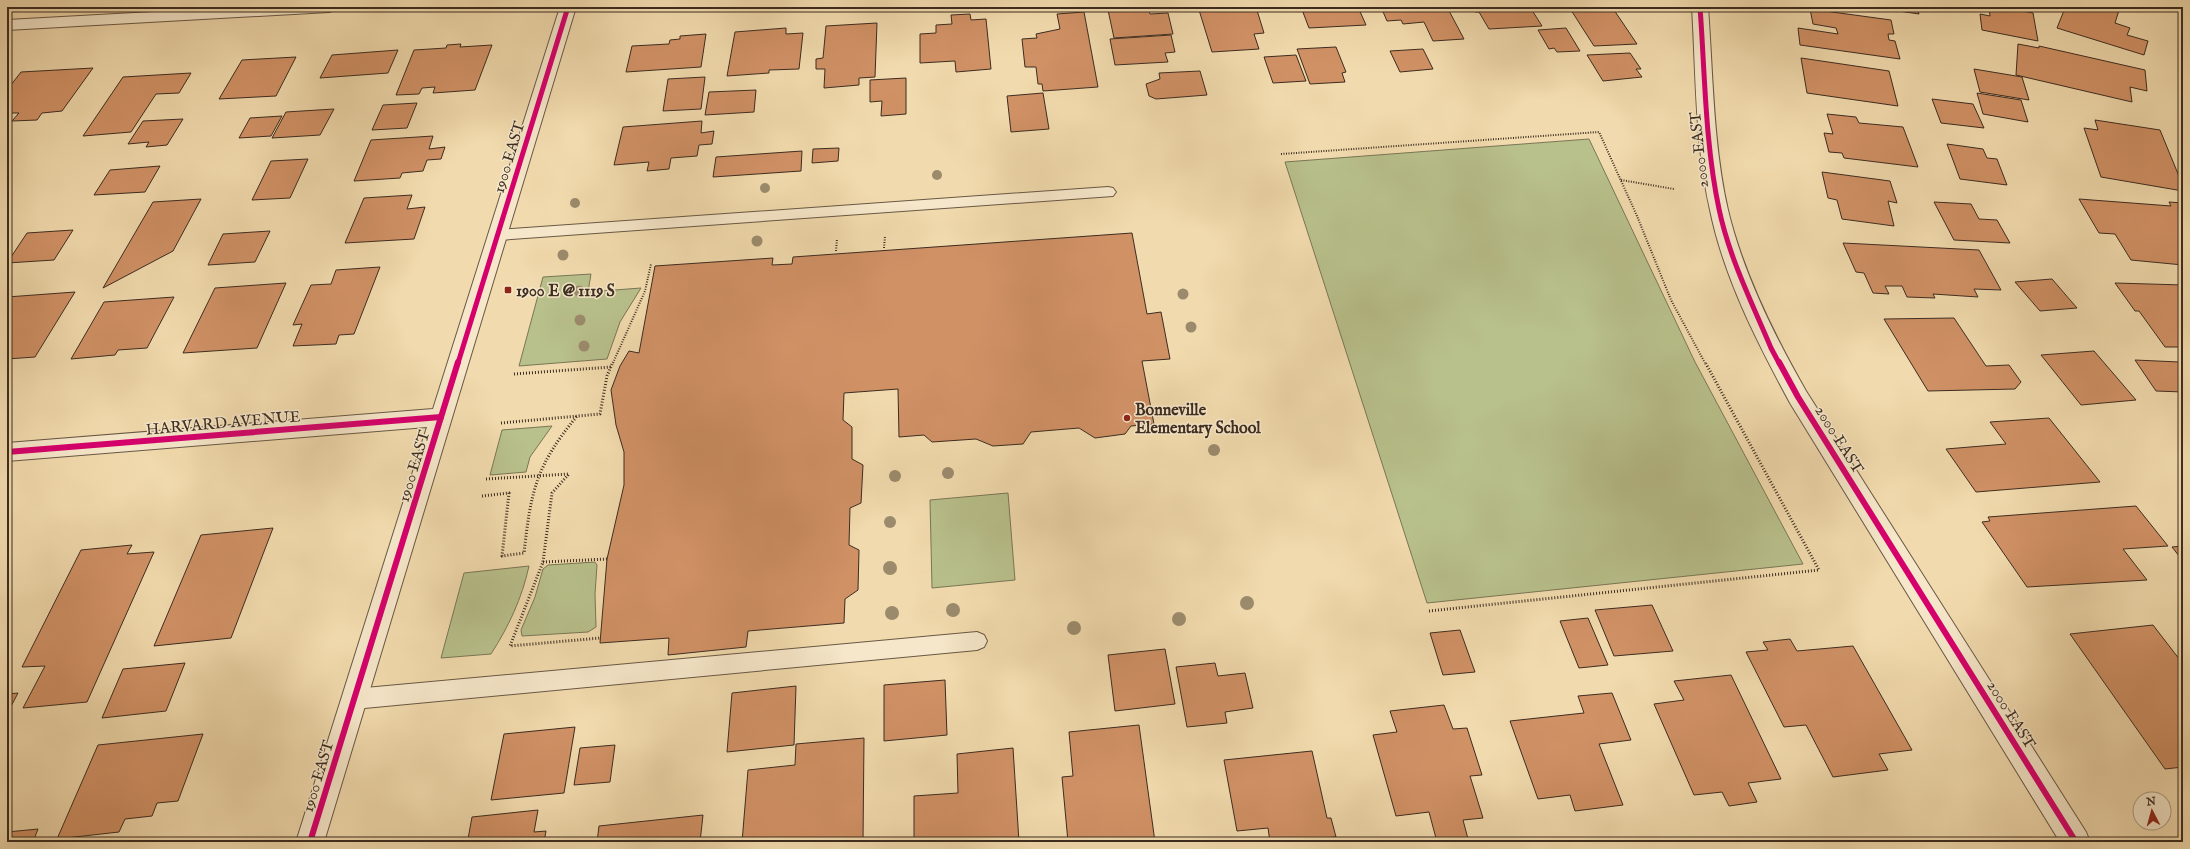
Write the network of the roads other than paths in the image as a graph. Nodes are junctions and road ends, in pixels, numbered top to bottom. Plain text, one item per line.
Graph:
1 (329, 7) edge
2 (568, 7) edge
3 (1700, 7) edge
4 (7, 25) edge
5 (1108, 192) dead end
6 (498, 235) junction
7 (441, 417) junction
8 (7, 452) edge
9 (977, 641) dead end
10 (354, 699) junction
11 (310, 842) edge
12 (2076, 842) edge

1 - 4 street
2 - 6 street, 1900 EAST
3 - 12 street, 2000 EAST
5 - 6 lane
6 - 7 street, 1900 EAST
7 - 8 street, HARVARD AVENUE
7 - 10 street, 1900 EAST
9 - 10 lane
10 - 11 street, 1900 EAST

